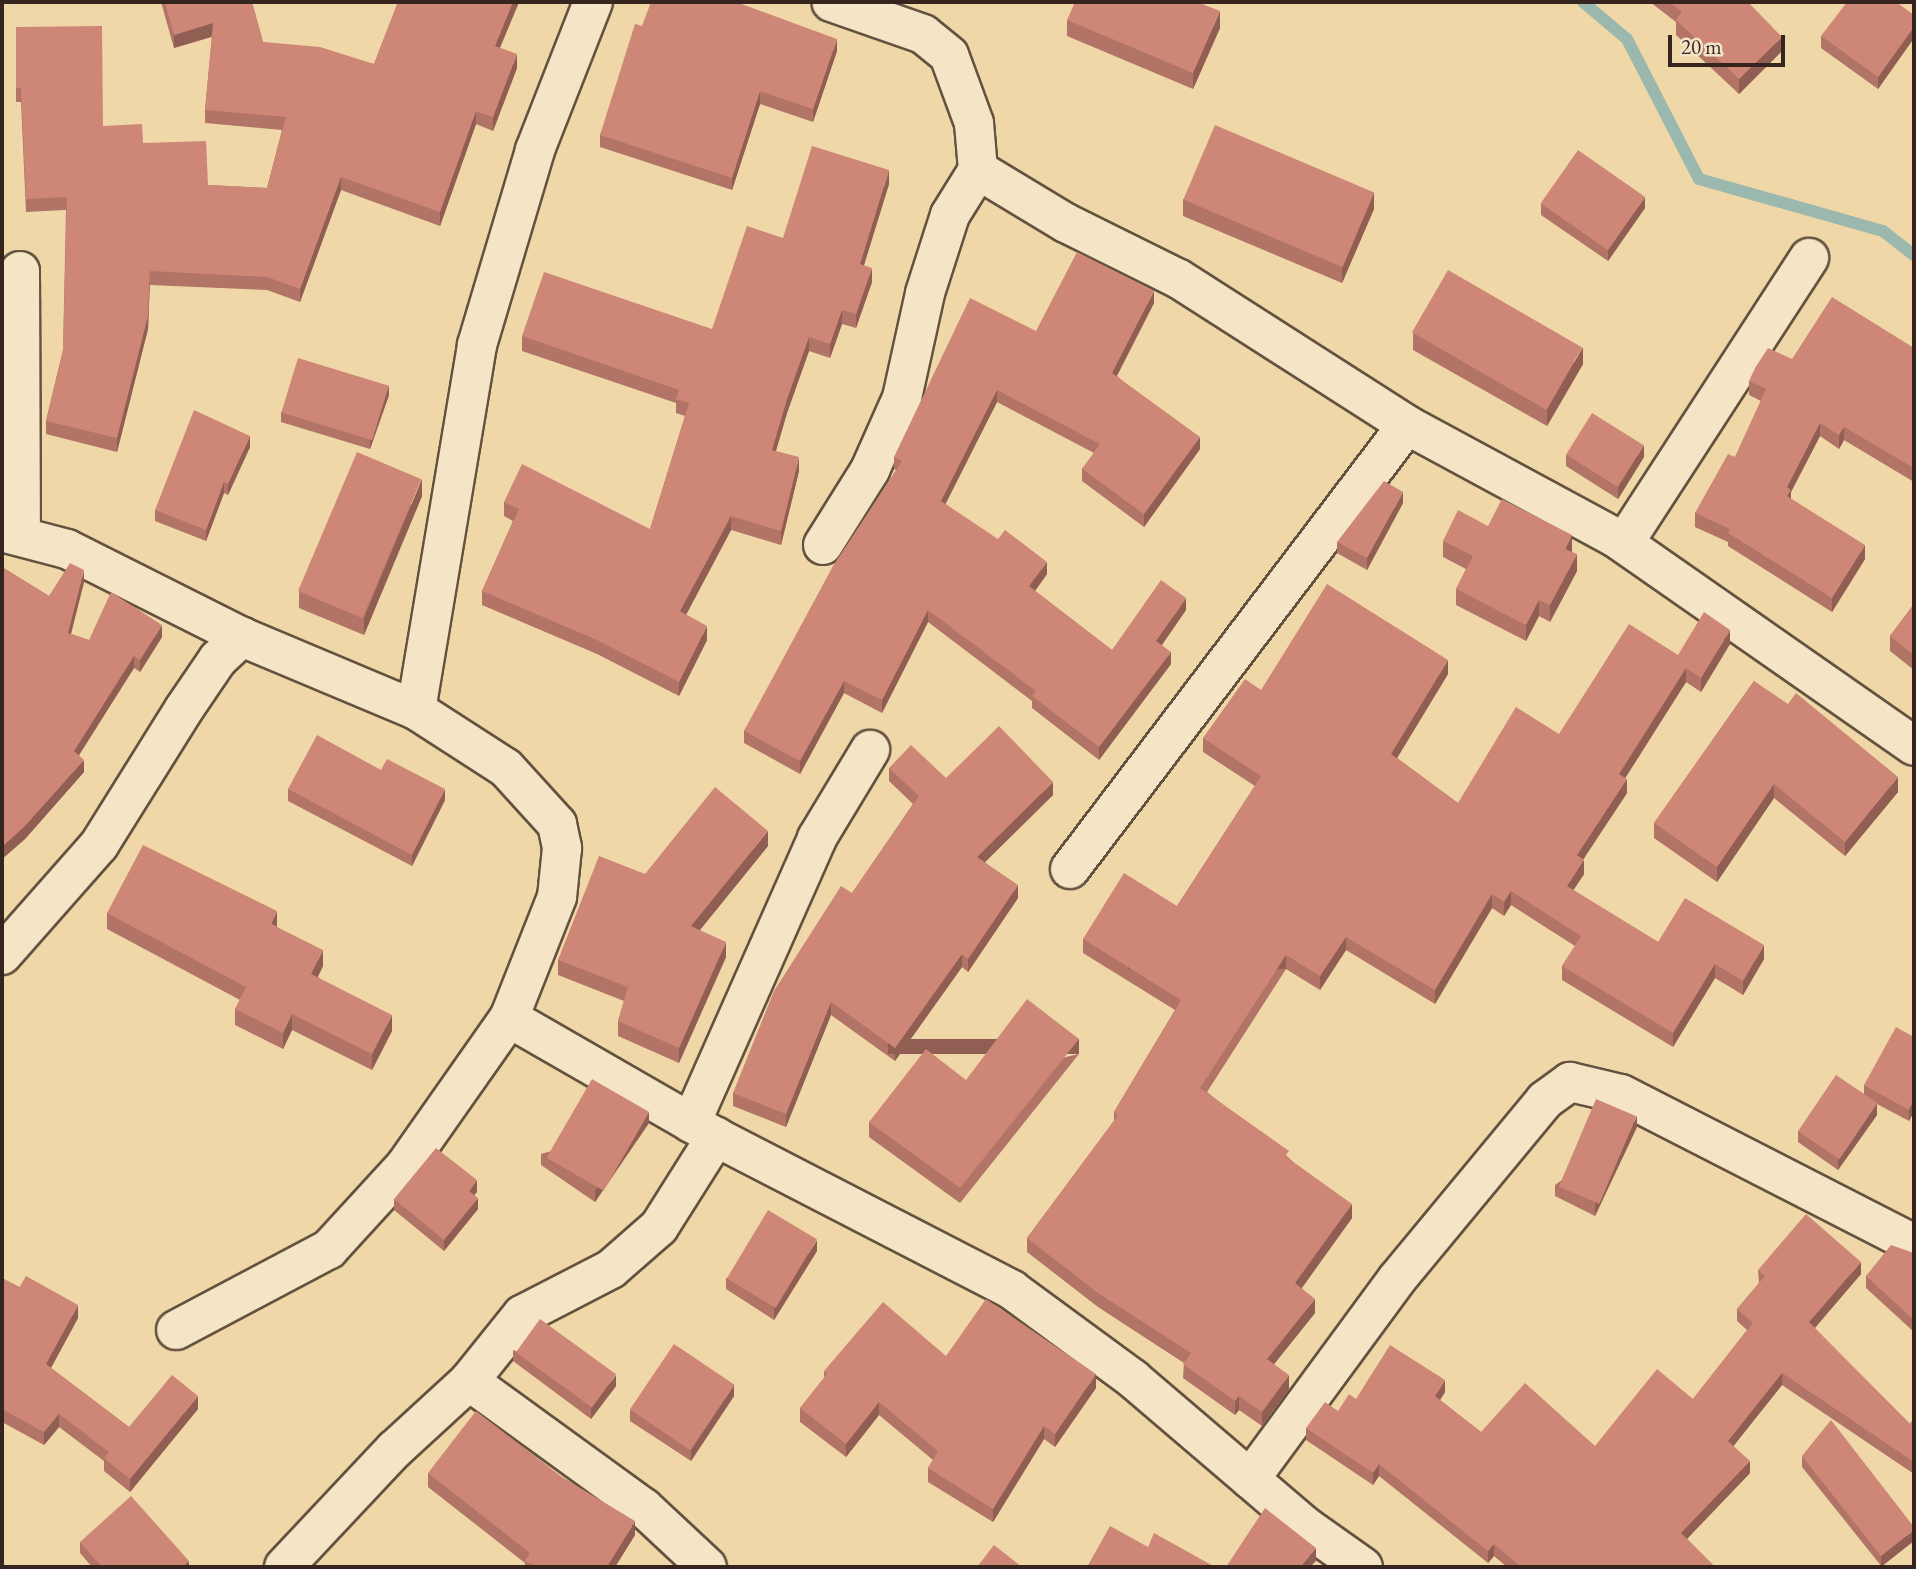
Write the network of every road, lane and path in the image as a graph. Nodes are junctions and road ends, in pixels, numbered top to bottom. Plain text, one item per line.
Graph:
1 (593, 2) edge
2 (831, 2) edge
3 (978, 170) junction
4 (1809, 258) dead end
5 (20, 271) dead end
6 (1407, 425) junction
7 (11, 533) edge
8 (1624, 543) junction
9 (823, 545) dead end
10 (242, 636) junction
11 (416, 710) junction
12 (1914, 746) edge
13 (870, 750) dead end
14 (1070, 869) dead end
15 (2, 955) edge
16 (509, 1018) junction
17 (704, 1130) junction
18 (1914, 1244) edge
19 (176, 1330) dead end
20 (469, 1381) junction
21 (1250, 1479) junction
22 (284, 1567) edge
23 (707, 1567) edge
24 (1363, 1567) edge

1 - 11 street
2 - 3 street
3 - 6 street
3 - 9 street
4 - 8 street
5 - 7 street
6 - 8 street
6 - 14 street
7 - 10 street
8 - 12 street
10 - 11 street
10 - 15 street
11 - 16 street
13 - 17 street
16 - 17 street
16 - 19 street
17 - 20 street
17 - 21 street
18 - 21 street
20 - 22 street
20 - 23 street
21 - 24 street

